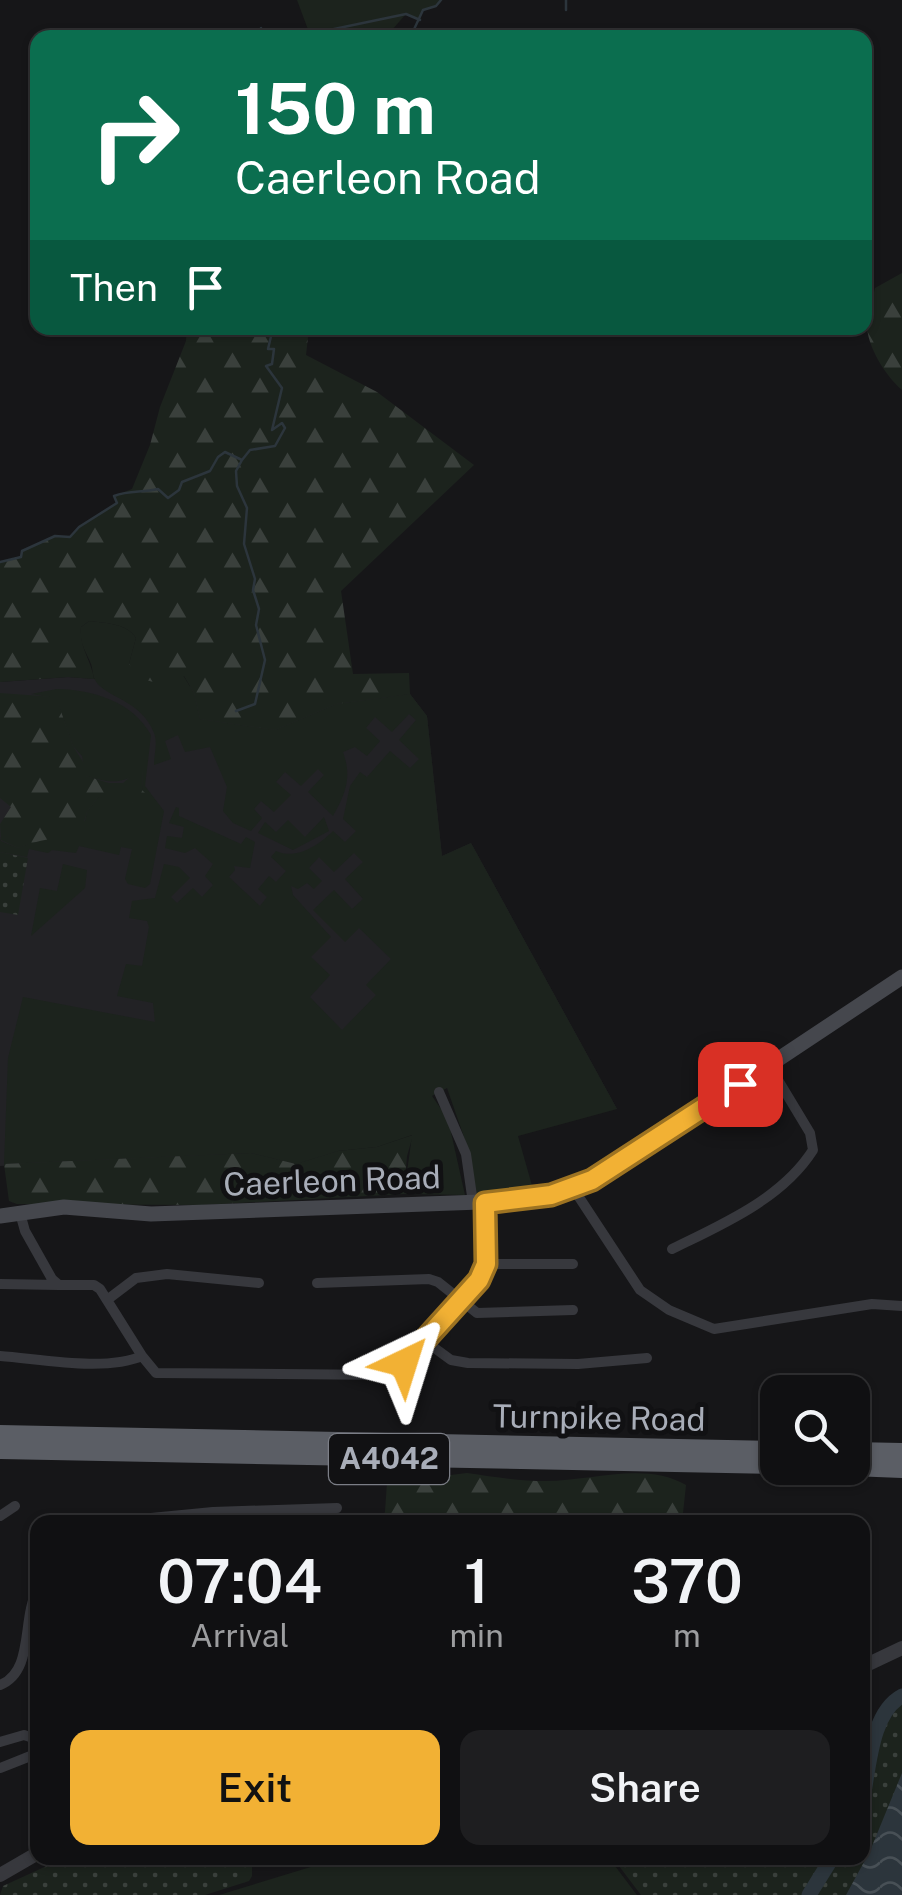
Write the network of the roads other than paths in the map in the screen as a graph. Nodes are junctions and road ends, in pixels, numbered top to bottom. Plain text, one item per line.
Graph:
1 (902, 976) edge
2 (769, 1065) junction
3 (439, 1092) dead end
4 (573, 1188) junction
5 (479, 1203) junction
6 (20, 1214) junction
7 (0, 1216) edge
8 (684, 1226) dead end
9 (692, 1239) junction
10 (672, 1249) dead end
11 (486, 1264) junction
12 (573, 1264) dead end
13 (259, 1283) dead end
14 (317, 1283) dead end
15 (0, 1284) edge
16 (58, 1285) junction
17 (107, 1300) junction
18 (460, 1301) junction
19 (902, 1306) edge
20 (573, 1310) dead end
21 (425, 1341) junction
22 (0, 1356) edge
23 (142, 1356) junction
24 (647, 1358) dead end
25 (0, 1434) edge
26 (0, 1450) edge
27 (760, 1450) edge
28 (870, 1452) edge
29 (902, 1452) edge
30 (760, 1466) edge
31 (870, 1468) edge
32 (902, 1469) edge
33 (163, 1504) dead end
34 (15, 1506) dead end
35 (337, 1509) dead end
36 (159, 1515) edge
37 (281, 1515) edge
38 (0, 1516) edge
39 (30, 1607) edge
40 (902, 1648) edge
41 (870, 1663) edge
42 (0, 1685) edge
43 (30, 1734) edge
44 (0, 1742) edge
45 (30, 1760) edge
46 (0, 1768) edge
47 (30, 1858) edge
48 (0, 1875) edge

1 - 2 main road, Caerleon Road
2 - 4 main road, Caerleon Road
2 - 9 street
3 - 5 street
4 - 5 main road, Caerleon Road
4 - 19 street
5 - 6 main road, Caerleon Road
5 - 11 street
6 - 7 main road, Caerleon Road
6 - 16 street
8 - 9 street
9 - 10 street
11 - 12 street
11 - 18 street
13 - 17 street
14 - 18 street
15 - 16 street
16 - 17 street
17 - 23 street
18 - 20 street
18 - 21 street
21 - 23 street
21 - 24 street
22 - 23 street
25 - 27 highway, Turnpike Road / A4042
26 - 30 highway, Turnpike Road / A4042
28 - 29 highway
31 - 32 highway
33 - 36 street
34 - 38 street
35 - 37 street
39 - 42 street
40 - 41 street
43 - 44 street
45 - 46 street
47 - 48 street

